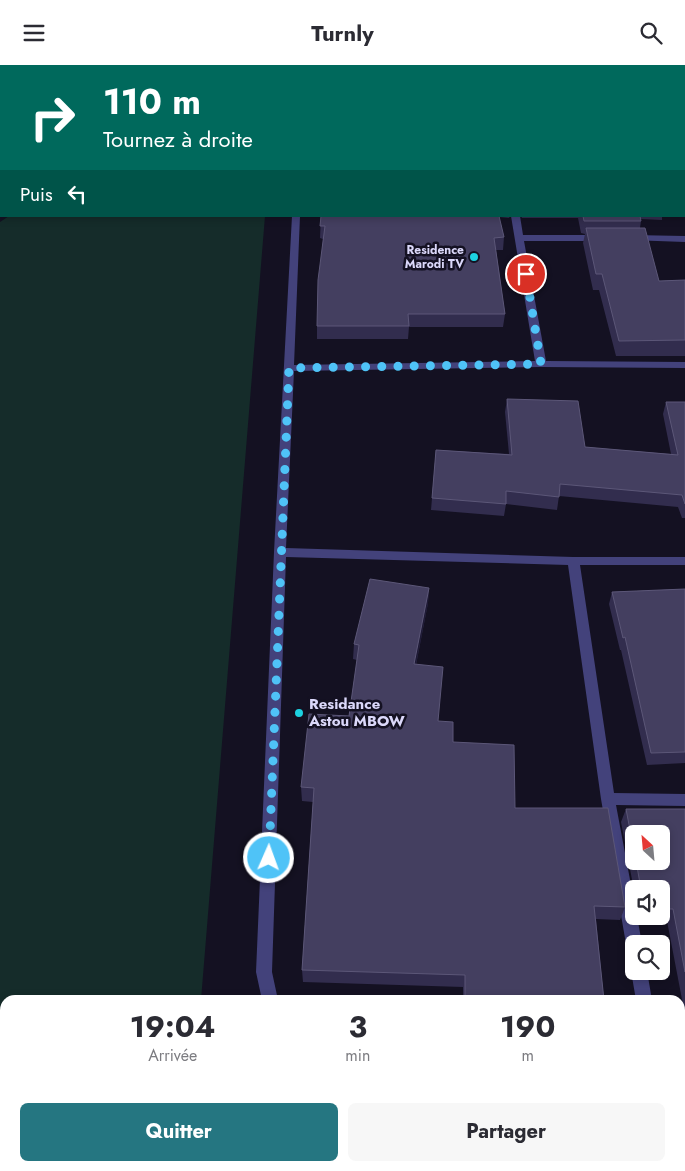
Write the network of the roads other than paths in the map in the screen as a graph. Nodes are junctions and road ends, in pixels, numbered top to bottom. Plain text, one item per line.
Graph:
1 (296, 217) edge
2 (515, 217) edge
3 (519, 238) junction
4 (685, 239) edge
5 (541, 364) junction
6 (685, 365) edge
7 (289, 368) junction
8 (280, 552) junction
9 (573, 561) junction
10 (685, 561) edge
11 (608, 799) junction
12 (685, 800) edge
13 (632, 935) edge
14 (641, 980) edge
15 (269, 995) edge
16 (643, 995) edge

1 - 7 street
2 - 3 street
3 - 4 street
3 - 5 street
5 - 6 street
5 - 7 street
7 - 8 street
8 - 9 street
8 - 15 street
9 - 10 street
9 - 11 street
11 - 12 street
11 - 13 street
14 - 16 street

